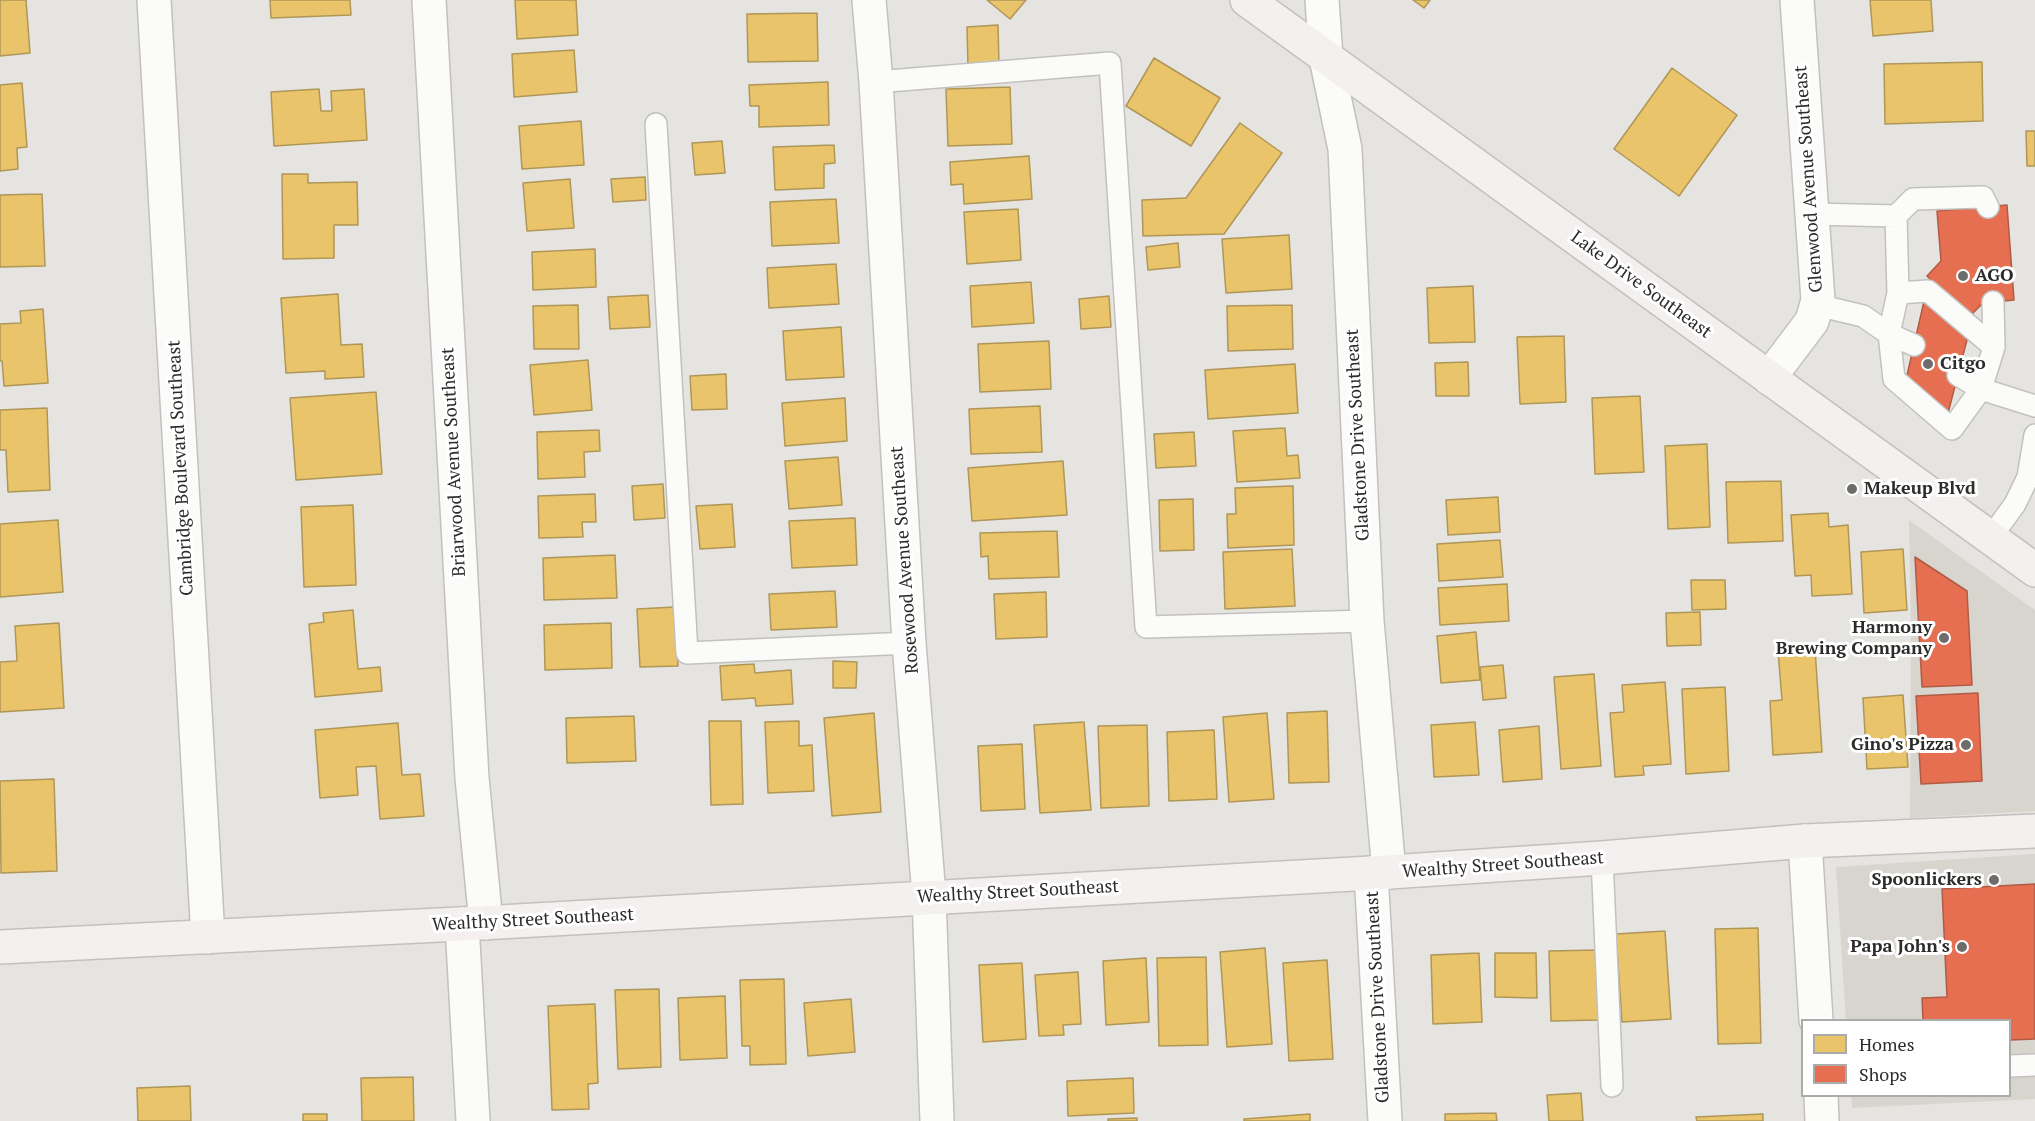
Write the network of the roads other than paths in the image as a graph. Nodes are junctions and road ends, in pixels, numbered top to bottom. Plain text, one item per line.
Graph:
1 (154, 0) edge
2 (429, 0) edge
3 (869, 0) edge
4 (1246, 0) edge
5 (1322, 0) edge
6 (1797, 0) edge
7 (1326, 58) junction
8 (876, 82) junction
9 (656, 124) dead end
10 (1988, 207) dead end
11 (1812, 214) junction
12 (1896, 216) junction
13 (1898, 293) junction
14 (1993, 302) dead end
15 (1817, 305) junction
16 (1889, 334) junction
17 (1914, 345) dead end
18 (1994, 347) junction
19 (1958, 375) dead end
20 (1769, 378) junction
21 (1981, 389) junction
22 (2035, 406) edge
23 (2035, 435) edge
24 (2031, 478) edge
25 (1991, 537) junction
26 (2035, 570) edge
27 (1366, 621) junction
28 (909, 643) junction
29 (2035, 831) edge
30 (1805, 841) junction
31 (1602, 858) junction
32 (1380, 872) junction
33 (929, 896) junction
34 (474, 923) junction
35 (208, 937) junction
36 (0, 947) edge
37 (1816, 1019) edge
38 (2035, 1065) edge
39 (2011, 1066) edge
40 (1612, 1086) dead end
41 (1821, 1097) edge
42 (474, 1121) edge
43 (937, 1121) edge
44 (1385, 1121) edge
45 (1822, 1121) edge

1 - 35 street, Cambridge Boulevard Southeast
2 - 34 street, Briarwood Avenue Southeast
3 - 8 street, Rosewood Avenue Southeast
4 - 7 main road, Lake Drive Southeast
5 - 7 street, Gladstone Drive Southeast
6 - 11 street, Glenwood Avenue Southeast
7 - 20 main road, Lake Drive Southeast
7 - 27 street, Gladstone Drive Southeast
8 - 27 lane
8 - 28 street, Rosewood Avenue Southeast
9 - 28 lane
10 - 12 lane
11 - 12 lane
11 - 15 street, Glenwood Avenue Southeast
12 - 13 lane
13 - 16 lane
13 - 18 lane
14 - 18 lane
15 - 16 lane
15 - 20 street, Glenwood Avenue Southeast
16 - 17 lane
16 - 21 lane
18 - 21 lane
19 - 21 lane
20 - 25 main road, Lake Drive Southeast
21 - 22 lane
23 - 24 lane
24 - 25 lane
25 - 26 main road, Lake Drive Southeast
27 - 32 street, Gladstone Drive Southeast
28 - 33 street, Rosewood Avenue Southeast
29 - 30 main road, Wealthy Street Southeast
30 - 31 main road, Wealthy Street Southeast
30 - 37 street
31 - 32 main road, Wealthy Street Southeast
31 - 40 lane
32 - 33 main road, Wealthy Street Southeast
32 - 44 street, Gladstone Drive Southeast
33 - 34 main road, Wealthy Street Southeast
33 - 43 street, Rosewood Avenue Southeast
34 - 35 main road, Wealthy Street Southeast
34 - 42 street, Briarwood Avenue Southeast
35 - 36 main road, Wealthy Street Southeast
38 - 39 lane
41 - 45 street

